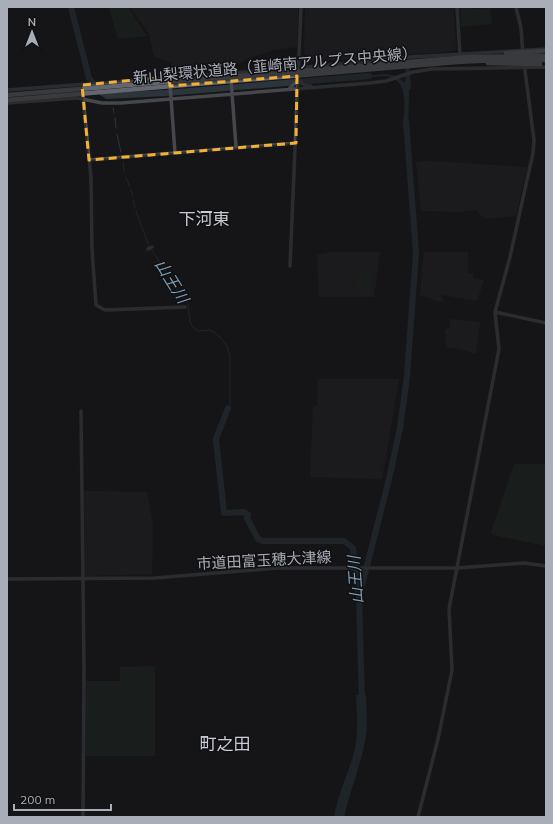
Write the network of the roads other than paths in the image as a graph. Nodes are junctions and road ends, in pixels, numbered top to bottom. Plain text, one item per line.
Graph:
1 (302, 7) edge
2 (457, 7) edge
3 (516, 7) edge
4 (522, 49) junction
5 (544, 50) edge
6 (460, 53) junction
7 (546, 56) edge
8 (469, 58) junction
9 (546, 60) edge
10 (540, 64) dead end
11 (416, 66) junction
12 (525, 66) junction
13 (309, 67) junction
14 (546, 67) edge
15 (298, 68) junction
16 (461, 68) junction
17 (280, 69) junction
18 (230, 72) junction
19 (170, 77) junction
20 (297, 81) junction
21 (82, 85) junction
22 (326, 87) junction
23 (297, 89) junction
24 (7, 90) edge
25 (287, 90) junction
26 (232, 94) junction
27 (7, 95) edge
28 (83, 99) junction
29 (171, 99) junction
30 (7, 100) edge
31 (7, 103) edge
32 (296, 143) junction
33 (236, 148) junction
34 (176, 153) junction
35 (89, 160) junction
36 (290, 266) dead end
37 (185, 307) dead end
38 (495, 312) junction
39 (546, 323) edge
40 (81, 411) dead end
41 (546, 566) edge
42 (457, 568) junction
43 (7, 579) edge
44 (84, 579) junction
45 (83, 817) edge
46 (418, 817) edge

1 - 15 street
2 - 6 street
3 - 4 street
4 - 5 street
4 - 6 street
4 - 12 street
5 - 8 highway, bridge
6 - 13 street
6 - 16 street
7 - 8 highway, 新山梨環状道路（韮崎南アルプス中央線）, bridge
8 - 27 highway, 新山梨環状道路（韮崎南アルプス中央線）, bridge
9 - 11 highway, 新山梨環状道路（韮崎南アルプス中央線）, bridge
10 - 11 highway, bridge
11 - 30 highway, 新山梨環状道路（韮崎南アルプス中央線）, bridge
12 - 14 street
12 - 16 street
12 - 38 street
13 - 15 street
13 - 20 street
15 - 17 street
15 - 20 street
16 - 22 street
17 - 18 street
17 - 20 street
18 - 19 street
18 - 26 street
19 - 21 street
19 - 29 street
20 - 22 street
20 - 23 street
20 - 25 street
21 - 24 street
21 - 28 street
22 - 23 street
23 - 25 street
23 - 32 street
25 - 26 street
26 - 29 street
26 - 33 street
28 - 29 street
28 - 31 street
28 - 35 street
29 - 34 street
32 - 33 street
32 - 36 street
33 - 34 street
34 - 35 street
35 - 37 street
38 - 39 street
38 - 42 street
40 - 44 street
41 - 42 street, 市道田富玉穂大津線
42 - 44 street, 市道田富玉穂大津線
42 - 46 street
43 - 44 street, 市道田富玉穂大津線
44 - 45 street

